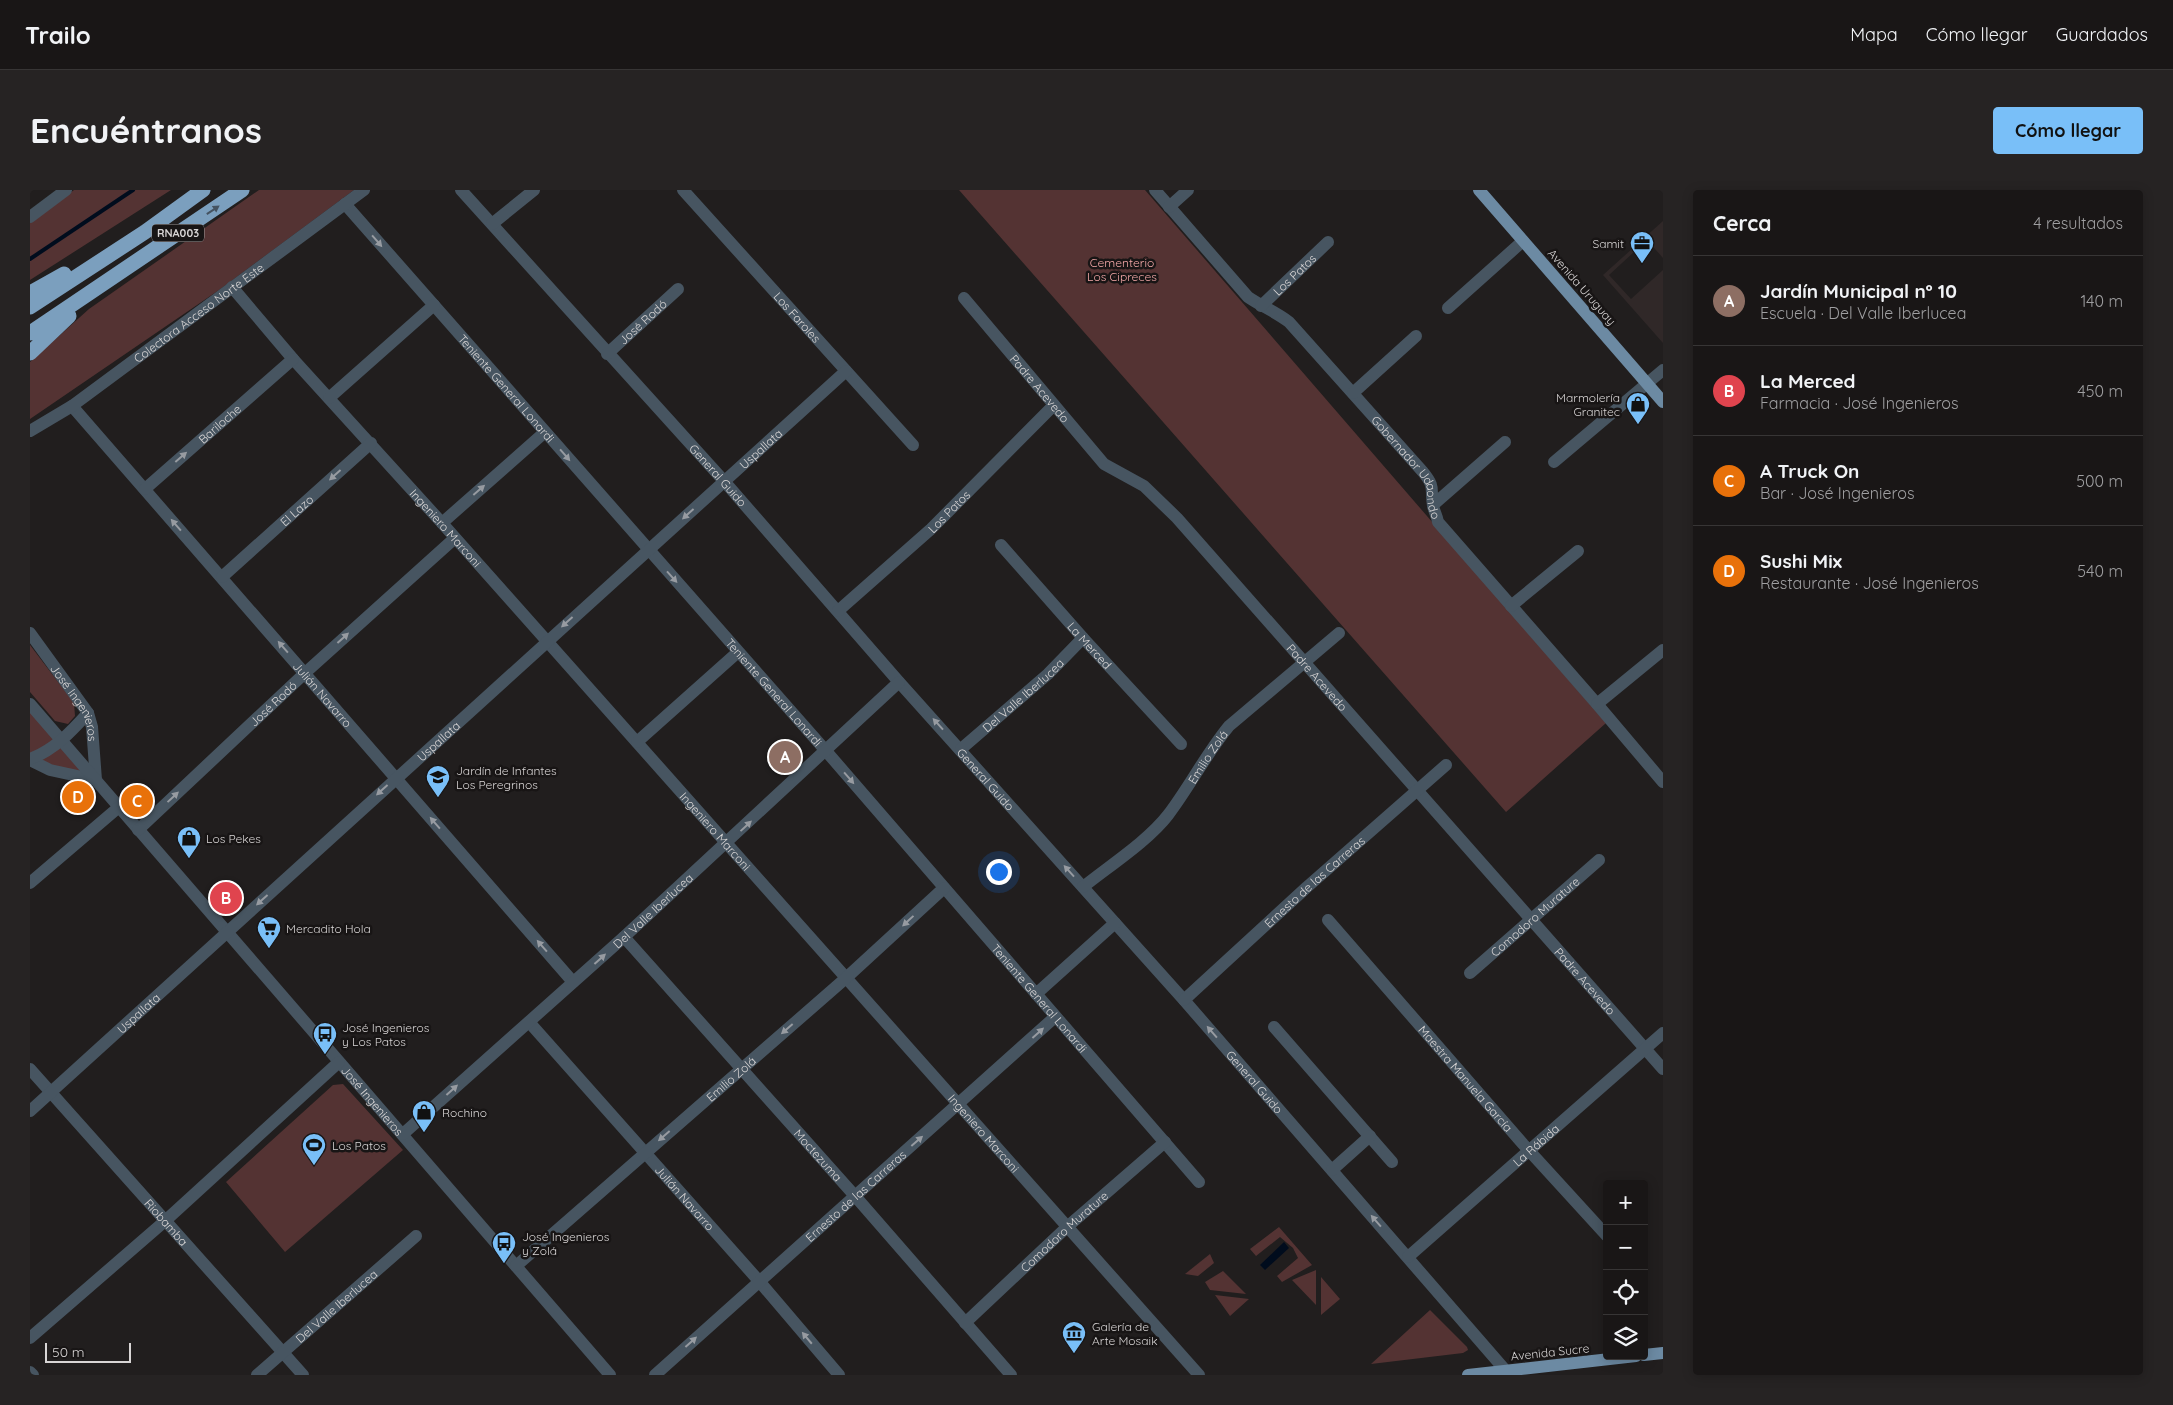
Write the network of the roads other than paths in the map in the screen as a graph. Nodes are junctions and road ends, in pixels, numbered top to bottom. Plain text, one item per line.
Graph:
1 (66, 190) edge
2 (203, 190) edge
3 (242, 190) edge
4 (364, 190) edge
5 (461, 190) edge
6 (534, 190) edge
7 (683, 190) edge
8 (1155, 190) edge
9 (1188, 190) edge
10 (1479, 190) edge
11 (345, 204) junction
12 (1169, 207) junction
13 (30, 217) edge
14 (492, 224) junction
15 (145, 232) junction
16 (1523, 241) junction
17 (1328, 242) dead end
18 (114, 277) junction
19 (232, 287) junction
20 (678, 289) dead end
21 (30, 293) edge
22 (964, 298) dead end
23 (434, 305) junction
24 (1261, 306) junction
25 (30, 307) edge
26 (1448, 308) dead end
27 (30, 333) edge
28 (1416, 336) dead end
29 (30, 353) edge
30 (607, 354) junction
31 (293, 359) junction
32 (846, 370) junction
33 (1663, 370) edge
34 (1647, 384) junction
35 (1353, 393) junction
36 (329, 398) junction
37 (1663, 402) edge
38 (1054, 405) junction
39 (72, 406) junction
40 (30, 431) edge
41 (545, 432) junction
42 (1505, 442) dead end
43 (371, 443) junction
44 (913, 445) dead end
45 (1554, 462) dead end
46 (724, 481) junction
47 (145, 489) junction
48 (1433, 505) junction
49 (442, 523) junction
50 (455, 538) junction
51 (1001, 544) dead end
52 (648, 550) junction
53 (1578, 551) dead end
54 (222, 577) junction
55 (1511, 606) junction
56 (838, 611) junction
57 (1339, 632) dead end
58 (30, 633) edge
59 (1083, 638) junction
60 (547, 640) junction
61 (1663, 650) edge
62 (738, 652) junction
63 (1302, 662) junction
64 (305, 673) junction
65 (899, 682) junction
66 (30, 704) edge
67 (1597, 704) junction
68 (88, 713) junction
69 (60, 740) junction
70 (637, 742) junction
71 (1181, 744) dead end
72 (961, 749) junction
73 (826, 751) junction
74 (30, 759) edge
75 (1446, 765) dead end
76 (396, 777) junction
77 (96, 780) junction
78 (1663, 782) edge
79 (1416, 791) junction
80 (119, 807) junction
81 (138, 830) junction
82 (727, 843) junction
83 (1599, 860) dead end
84 (30, 884) edge
85 (1083, 887) junction
86 (944, 888) junction
87 (1530, 919) junction
88 (1328, 920) dead end
89 (1115, 923) junction
90 (226, 933) junction
91 (624, 938) junction
92 (1470, 972) dead end
93 (846, 978) junction
94 (574, 982) junction
95 (1036, 994) junction
96 (1184, 1000) junction
97 (1056, 1017) junction
98 (530, 1022) junction
99 (1274, 1028) dead end
100 (1663, 1033) edge
101 (1644, 1048) junction
102 (339, 1062) junction
103 (30, 1069) edge
104 (741, 1069) junction
105 (1663, 1069) edge
106 (51, 1092) junction
107 (960, 1104) junction
108 (30, 1111) edge
109 (403, 1134) junction
110 (1370, 1136) junction
111 (1165, 1142) junction
112 (1528, 1150) junction
113 (645, 1152) junction
114 (1392, 1162) dead end
115 (1332, 1170) junction
116 (1199, 1182) dead end
117 (855, 1196) junction
118 (165, 1221) junction
119 (1067, 1227) junction
120 (1603, 1232) edge
121 (416, 1236) dead end
122 (1408, 1258) junction
123 (516, 1266) junction
124 (759, 1281) junction
125 (965, 1323) junction
126 (30, 1338) edge
127 (283, 1352) junction
128 (1663, 1353) edge
129 (1648, 1355) edge
130 (1612, 1360) edge
131 (1506, 1370) junction
132 (1552, 1370) edge
133 (257, 1375) edge
134 (303, 1375) edge
135 (610, 1375) edge
136 (655, 1375) edge
137 (839, 1375) edge
138 (1011, 1375) edge
139 (1199, 1375) edge
140 (1468, 1375) edge

1 - 13 street
2 - 15 highway, RNA003
18 -> 3 highway, RNA003
4 - 11 street, Colectora Acceso Norte Este
5 - 14 street, General Guido
6 - 14 street
7 - 32 street, Los Faroles
8 - 12 street, Gobernador Udaondo
9 - 12 street
10 - 16 main road, Avenida Uruguay
11 - 19 street, Colectora Acceso Norte Este
11 -> 23 street, Teniente General Lonardi
12 - 24 street, Gobernador Udaondo
14 - 30 street, General Guido
15 - 21 highway
15 - 25 highway, RNA003
16 - 26 street
16 - 34 main road, Avenida Uruguay
17 - 24 street, Los Patos
18 - 27 highway, RNA003
18 - 29 highway
19 - 31 street, Ingeniero Marconi
19 - 39 street, Colectora Acceso Norte Este
20 - 30 street, José Rodó
22 - 38 street, Padre Acevedo
23 - 36 street
23 - 41 street, Teniente General Lonardi
24 - 35 street, Gobernador Udaondo
28 - 35 street
30 - 46 street, General Guido
31 - 36 street, Ingeniero Marconi
47 -> 31 street, Bariloche
32 - 44 street, Los Faroles
32 - 46 street, Uspallata
33 - 34 street
34 - 37 main road, Avenida Uruguay
34 - 45 street
35 - 48 street, Gobernador Udaondo
36 - 43 street, Ingeniero Marconi
38 - 56 street, Los Patos
38 - 63 street, Padre Acevedo
39 - 40 street, Colectora Acceso Norte Este
39 - 47 street, Julián Navarro
49 -> 41 street
41 -> 52 street, Teniente General Lonardi
42 - 48 street
43 - 49 street, Ingeniero Marconi
43 -> 54 street, El Lazo
46 -> 52 street, Uspallata
46 - 56 street, General Guido
54 -> 47 street, Julián Navarro
48 - 55 street, Gobernador Udaondo
49 - 50 street, Ingeniero Marconi
50 - 60 street, Ingeniero Marconi
64 -> 50 street, José Rodó
51 - 59 street, La Merced
52 -> 60 street, Uspallata
52 -> 62 street, Teniente General Lonardi
53 - 55 street
64 -> 54 street, Julián Navarro
55 - 67 street, Gobernador Udaondo
56 - 65 street, General Guido
57 - 63 street, Emilio Zolá
58 - 68 street, José Ingenieros
59 - 71 street, La Merced
59 - 72 street, Del Valle Iberlucea
60 - 70 street, Ingeniero Marconi
60 - 76 street, Uspallata
61 - 67 street
62 - 70 street
62 - 73 street, Teniente General Lonardi
63 - 79 street, Padre Acevedo
63 - 85 street, Emilio Zolá
64 - 76 street, Julián Navarro
81 -> 64 street, José Rodó
72 -> 65 street, General Guido
65 - 73 street, Del Valle Iberlucea
66 - 69 street, José Ingenieros
67 - 78 street, Gobernador Udaondo
68 - 69 street
68 - 77 street, José Ingenieros
69 - 74 street
69 - 77 street, José Ingenieros
70 - 82 street, Ingeniero Marconi
85 -> 72 street, General Guido
82 -> 73 street, Del Valle Iberlucea
73 -> 86 street, Teniente General Lonardi
74 - 77 street
75 - 79 street, Ernesto de las Carreras
76 -> 90 street, Uspallata
94 -> 76 street, Julián Navarro
77 - 80 street, José Ingenieros
79 - 87 street, Padre Acevedo
79 - 96 street, Ernesto de las Carreras
80 - 81 street, José Ingenieros
80 - 84 street
81 - 90 street, José Ingenieros
82 - 91 street, Del Valle Iberlucea
82 - 93 street, Ingeniero Marconi
83 - 87 street, Comodoro Murature
85 - 89 street, General Guido
86 -> 93 street, Emilio Zolá
86 - 95 street, Teniente General Lonardi
87 - 92 street, Comodoro Murature
87 - 101 street, Padre Acevedo
88 - 112 street, Maestra Manuela García
89 - 95 street
89 - 96 street, General Guido
90 - 102 street, José Ingenieros
90 - 106 street, Uspallata
94 -> 91 street, Del Valle Iberlucea
91 - 104 street, Moctezuma
93 -> 104 street, Emilio Zolá
93 - 107 street, Ingeniero Marconi
94 - 98 street, Del Valle Iberlucea
95 - 97 street, Teniente General Lonardi
115 -> 96 street, General Guido
107 -> 97 street, Ernesto de las Carreras
97 - 111 street, Teniente General Lonardi
109 -> 98 street, Del Valle Iberlucea
98 - 113 street, Julián Navarro
99 - 110 street
100 - 101 street, La Rábida
101 - 105 street, Padre Acevedo
101 - 112 street, La Rábida
102 - 109 street, José Ingenieros
102 - 118 street
103 - 106 street, Riobamba
104 -> 113 street, Emilio Zolá
104 - 117 street, Moctezuma
106 - 108 street, Uspallata
106 - 118 street, Riobamba
117 -> 107 street, Ernesto de las Carreras
107 - 119 street, Ingeniero Marconi
109 - 123 street, José Ingenieros
110 - 114 street
110 - 115 street
111 - 116 street, Teniente General Lonardi
111 - 119 street, Comodoro Murature
112 - 120 street, Maestra Manuela García
112 - 122 street, La Rábida
113 - 123 street, Emilio Zolá
113 - 124 street, Julián Navarro
122 -> 115 street, General Guido
117 - 124 street, Ernesto de las Carreras
117 - 125 street, Moctezuma
118 - 126 street
118 - 127 street, Riobamba
119 - 125 street, Comodoro Murature
119 - 139 street, Ingeniero Marconi
121 - 127 street, Del Valle Iberlucea
122 - 131 street, General Guido
123 - 135 street, José Ingenieros
136 -> 124 street, Ernesto de las Carreras
137 -> 124 street, Julián Navarro
125 - 138 street, Moctezuma
127 - 133 street, Del Valle Iberlucea
127 - 134 street, Riobamba
128 - 129 main road
130 - 132 main road, Avenida Sucre
131 - 132 main road, Avenida Sucre
131 - 140 main road, Avenida Sucre

